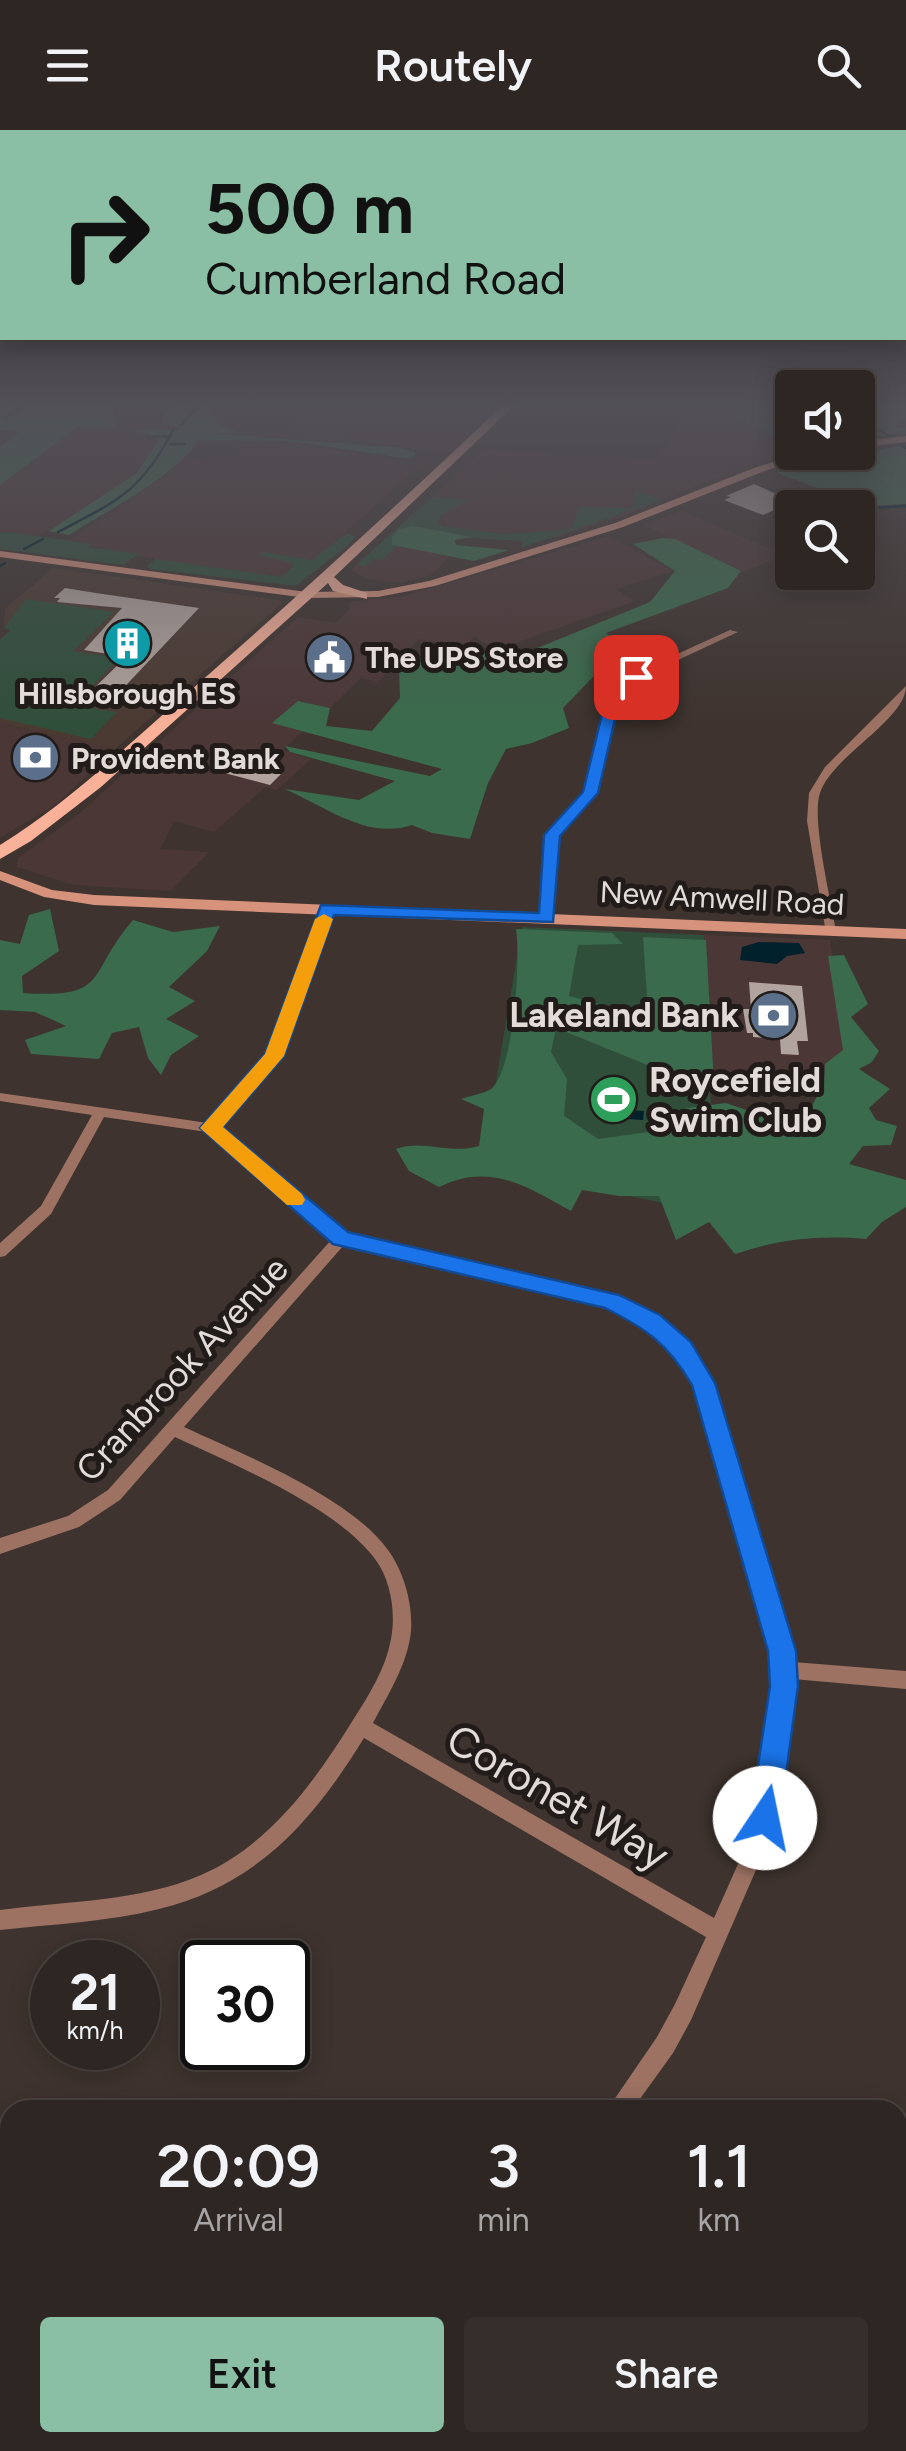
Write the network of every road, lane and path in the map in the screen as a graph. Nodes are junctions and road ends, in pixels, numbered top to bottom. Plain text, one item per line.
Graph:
1 (400, 510) edge
2 (409, 510) edge
3 (657, 510) edge
4 (0, 554) edge
5 (334, 580) junction
6 (306, 595) junction
7 (362, 596) junction
8 (732, 632) dead end
9 (906, 690) edge
10 (0, 853) edge
11 (0, 875) edge
12 (328, 909) junction
13 (547, 918) junction
14 (830, 931) junction
15 (906, 934) edge
16 (0, 1097) edge
17 (101, 1112) junction
18 (210, 1128) junction
19 (341, 1238) junction
20 (0, 1252) edge
21 (174, 1430) junction
22 (0, 1546) edge
23 (786, 1670) junction
24 (906, 1680) edge
25 (360, 1726) junction
26 (0, 1920) edge
27 (719, 1933) junction
28 (625, 2100) edge

1 - 6 main road
2 - 5 main road
3 - 7 main road
4 - 6 main road
5 - 6 main road
5 - 7 main road
6 - 7 main road
6 - 10 main road
8 - 13 street
9 - 14 street
11 - 12 main road, New Amwell Road
12 - 13 main road, New Amwell Road
12 - 18 street
13 - 14 main road, New Amwell Road
14 - 15 main road, New Amwell Road
16 - 17 street
17 - 18 street
17 - 20 street
18 - 19 street
19 - 21 street, Cranbrook Avenue
19 - 23 street
21 - 22 street, Cranbrook Avenue
21 - 25 street
23 - 24 street
23 - 27 street
25 - 26 street
25 - 27 street, Coronet Way
27 - 28 street

